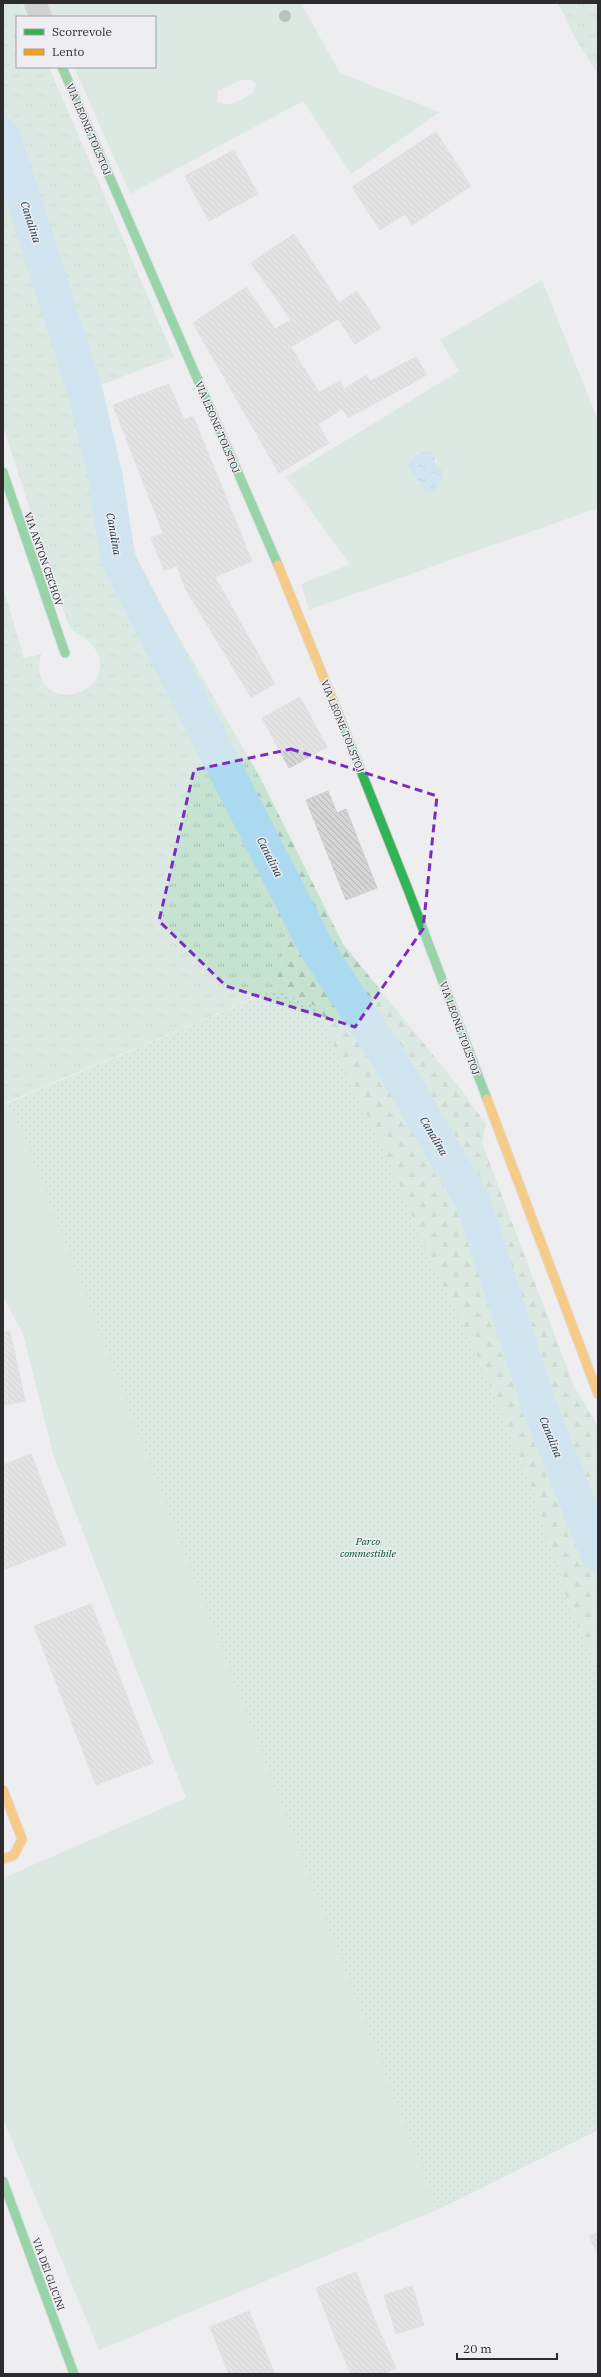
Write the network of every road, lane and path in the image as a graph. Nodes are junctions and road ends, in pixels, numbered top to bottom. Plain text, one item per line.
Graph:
1 (35, 3) edge
2 (41, 16) edge
3 (62, 68) edge
4 (3, 472) edge
5 (65, 653) dead end
6 (596, 1385) edge
7 (3, 1790) edge
8 (3, 1859) edge
9 (3, 2181) edge
10 (74, 2374) edge

1 - 2 street
3 - 6 street, VIA LEONE TOLSTOJ
4 - 5 street, VIA ANTON CECHOV
7 - 8 street
9 - 10 street, VIA DEI GLICINI

